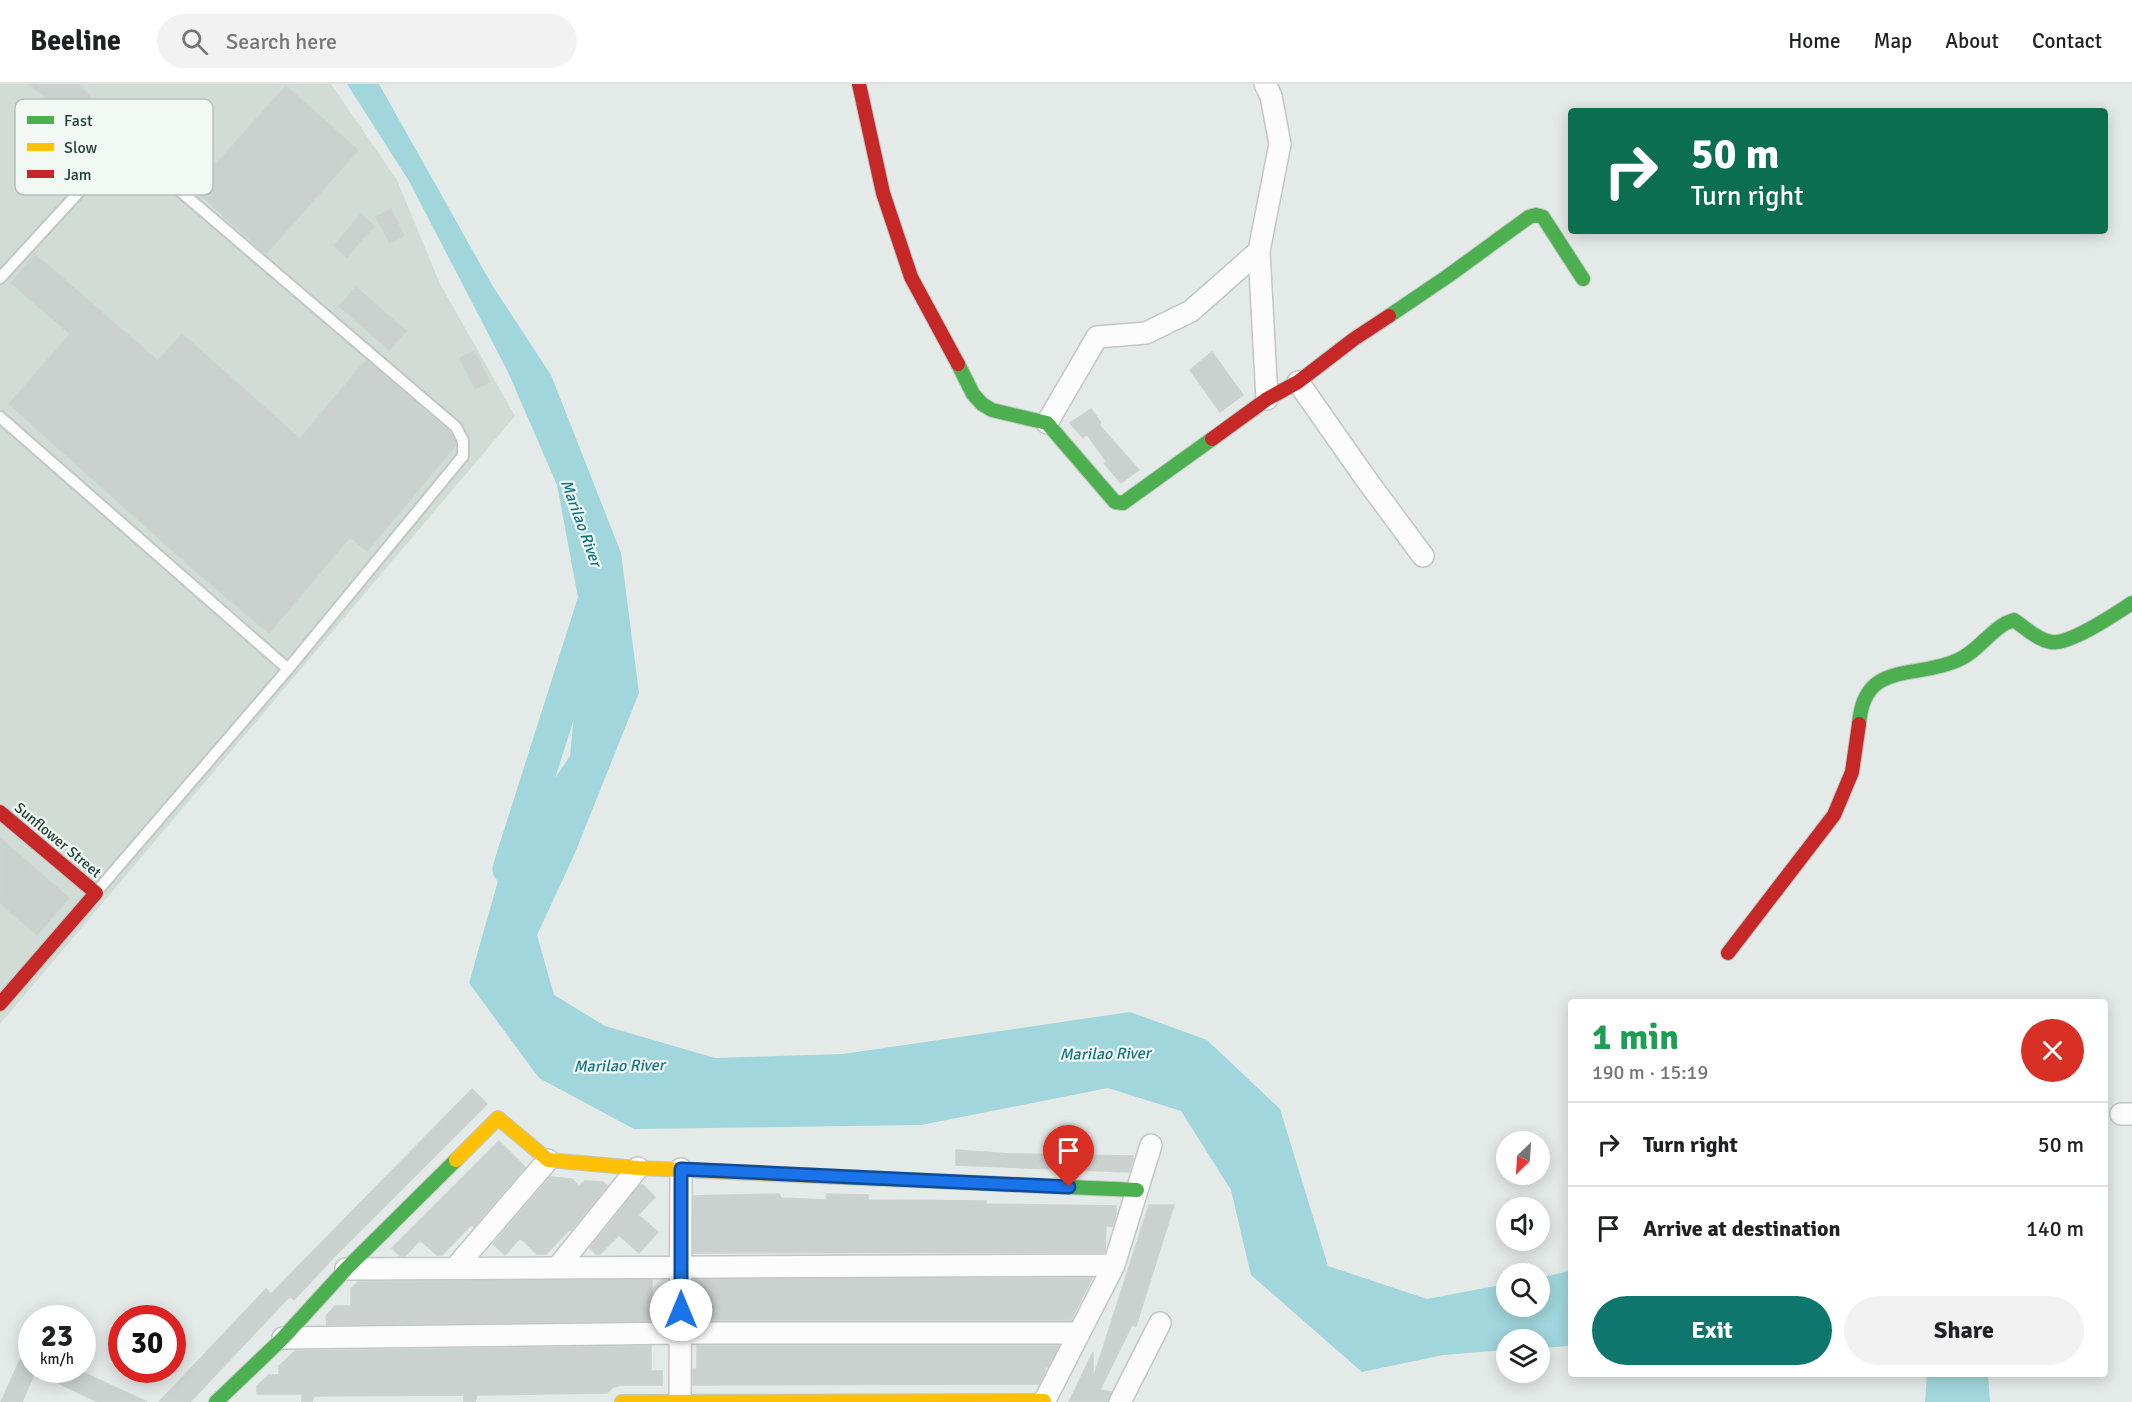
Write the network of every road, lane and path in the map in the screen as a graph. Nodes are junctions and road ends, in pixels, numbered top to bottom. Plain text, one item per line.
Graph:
1 (859, 84) edge
2 (1265, 84) edge
3 (76, 195) edge
4 (185, 195) edge
5 (1259, 251) junction
6 (0, 278) edge
7 (1582, 279) dead end
8 (1298, 382) junction
9 (1267, 399) junction
10 (0, 417) edge
11 (1047, 423) junction
12 (1423, 556) dead end
13 (2132, 603) edge
14 (288, 669) junction
15 (0, 812) edge
16 (96, 893) junction
17 (1728, 953) dead end
18 (0, 1004) edge
19 (1151, 1145) dead end
20 (548, 1160) junction
21 (638, 1168) junction
22 (681, 1169) junction
23 (1137, 1190) junction
24 (680, 1265) junction
25 (1114, 1265) junction
26 (456, 1268) junction
27 (557, 1268) junction
28 (346, 1269) junction
29 (1160, 1323) dead end
30 (681, 1333) junction
31 (1079, 1333) junction
32 (283, 1338) junction
33 (1044, 1401) edge
34 (216, 1402) edge
35 (622, 1402) edge
36 (680, 1402) edge
37 (1120, 1402) edge

1 - 11 street
2 - 5 street
3 - 6 lane
4 - 14 lane
5 - 9 street
5 - 11 street
7 - 8 street
8 - 9 street
8 - 12 street
9 - 11 street
10 - 14 lane
13 - 17 street
14 - 16 lane
15 - 16 street, Sunflower Street
16 - 18 street
19 - 23 street
20 - 21 street
20 - 26 street
20 - 28 street
21 - 22 street
21 - 27 street
22 - 23 street
22 - 24 street
23 - 25 street
24 - 25 street
24 - 27 street
24 - 30 street
25 - 31 street
26 - 27 street
26 - 28 street
28 - 32 street
29 - 37 street
30 - 31 street
30 - 32 street
30 - 36 street
31 - 33 street
32 - 34 street
33 - 36 street
35 - 36 street

